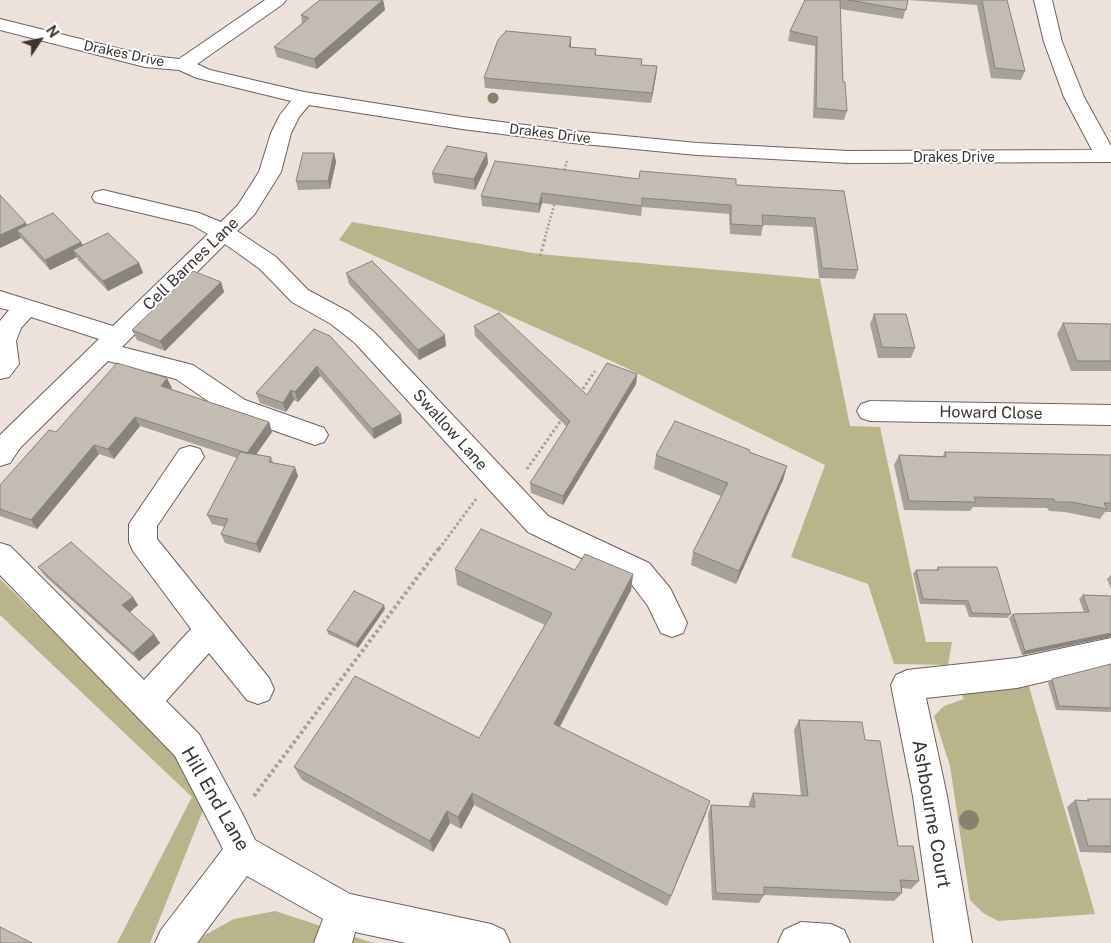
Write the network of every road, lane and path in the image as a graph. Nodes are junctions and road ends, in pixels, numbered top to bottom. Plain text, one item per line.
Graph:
1 (277, 0) edge
2 (1043, 0) edge
3 (0, 24) edge
4 (183, 65) junction
5 (304, 98) junction
6 (573, 137) junction
7 (1109, 156) edge
8 (563, 174) edge
9 (103, 197) dead end
10 (555, 201) edge
11 (224, 233) junction
12 (540, 256) dead end
13 (0, 299) edge
14 (26, 307) junction
15 (110, 343) junction
16 (0, 370) edge
17 (595, 371) dead end
18 (579, 394) edge
19 (870, 411) dead end
20 (1111, 415) edge
21 (563, 418) edge
22 (315, 435) dead end
23 (0, 455) edge
24 (190, 457) dead end
25 (501, 486) junction
26 (0, 555) edge
27 (672, 623) dead end
28 (210, 630) junction
29 (1111, 652) edge
30 (258, 689) dead end
31 (144, 703) junction
32 (236, 840) junction
33 (339, 927) edge
34 (174, 943) edge
35 (491, 943) edge
36 (797, 943) edge
37 (831, 943) edge
38 (953, 943) edge

1 - 4 street
2 - 7 street
3 - 4 street, Drakes Drive
4 - 5 street, Drakes Drive
5 - 6 street, Drakes Drive
5 - 11 street, Cell Barnes Lane
6 - 7 street, Drakes Drive
6 - 8 path
9 - 11 street, Swallow Lane
10 - 12 path
11 - 15 street, Cell Barnes Lane
11 - 25 street, Swallow Lane
13 - 14 street
14 - 15 street
14 - 16 street
15 - 22 street
15 - 23 street, Cell Barnes Lane
17 - 18 path
19 - 20 street, Howard Close
21 - 25 path
24 - 28 street
25 - 27 street, Swallow Lane
25 - 32 path
26 - 31 street, Hill End Lane
28 - 30 street
28 - 31 street
29 - 38 street, Ashbourne Court
31 - 32 street, Hill End Lane
32 - 33 street, Hill End Lane
32 - 34 street
33 - 35 street, Hill End Lane
36 - 37 street

